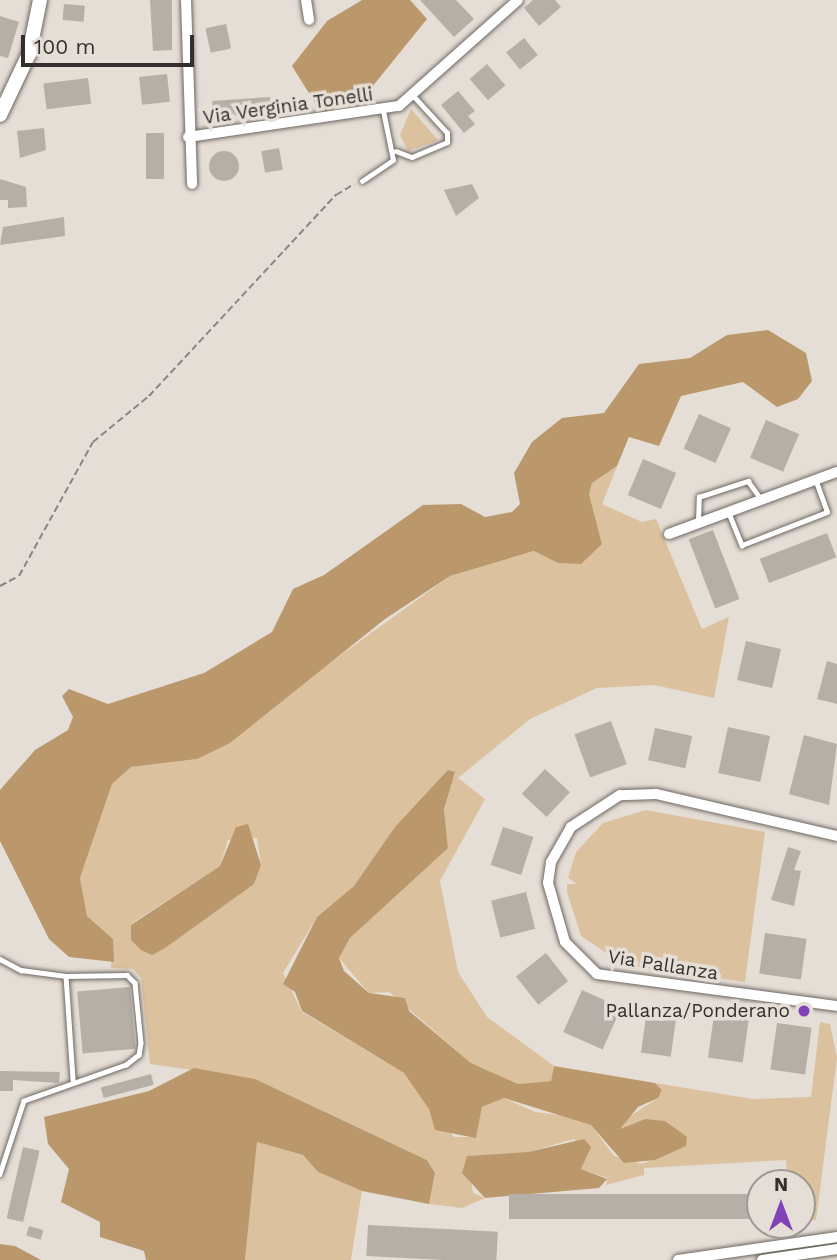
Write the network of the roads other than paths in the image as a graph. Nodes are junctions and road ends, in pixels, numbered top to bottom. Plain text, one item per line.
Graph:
1 (40, 0) edge
2 (186, 0) edge
3 (306, 0) edge
4 (518, 0) edge
5 (309, 20) dead end
6 (413, 96) junction
7 (383, 111) junction
8 (0, 115) edge
9 (188, 137) junction
10 (396, 150) junction
11 (362, 181) road end
12 (192, 184) dead end
13 (837, 472) edge
14 (815, 480) junction
15 (761, 500) junction
16 (729, 512) junction
17 (698, 523) junction
18 (669, 534) dead end
19 (837, 836) edge
20 (0, 960) edge
21 (66, 976) junction
22 (837, 1006) edge
23 (73, 1080) junction
24 (0, 1174) edge
25 (837, 1237) edge
26 (837, 1249) edge
27 (678, 1260) edge
28 (762, 1260) edge

1 - 8 street
2 - 9 street
3 - 5 street
4 - 6 street, Via Verginia Tonelli
6 - 7 street, Via Verginia Tonelli
6 - 10 lane
7 - 9 street, Via Verginia Tonelli
7 - 10 lane
9 - 12 street
10 - 11 lane
13 - 14 street
14 - 15 street
14 - 16 lane
15 - 16 street
15 - 17 lane
16 - 17 street
17 - 18 street
19 - 22 street, Via Pallanza
20 - 21 lane
21 - 23 lane
21 - 23 lane
23 - 24 lane
25 - 27 street
26 - 28 street

